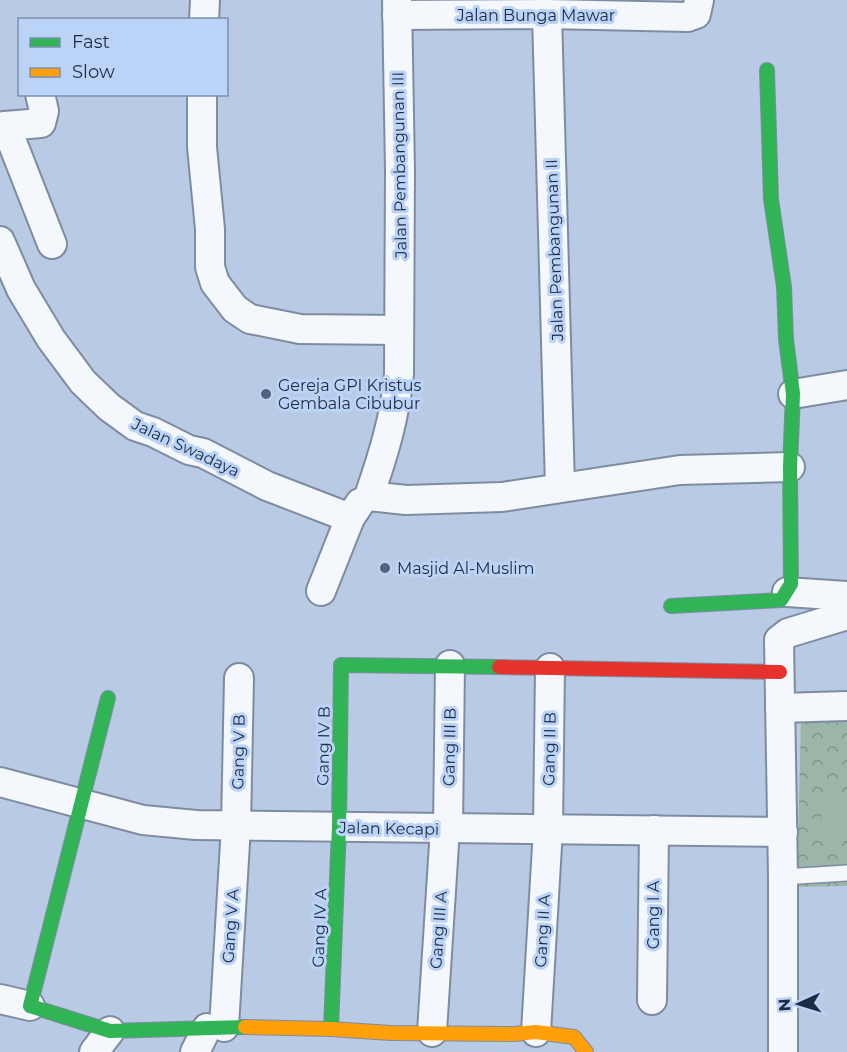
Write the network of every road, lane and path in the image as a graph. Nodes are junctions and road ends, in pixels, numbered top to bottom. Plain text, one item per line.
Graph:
1 (205, 0) edge
2 (699, 0) edge
3 (397, 7) edge
4 (548, 14) junction
5 (204, 18) edge
6 (767, 70) dead end
7 (40, 96) edge
8 (202, 96) edge
9 (3, 127) edge
10 (0, 242) edge
11 (52, 244) dead end
12 (399, 330) junction
13 (847, 385) edge
14 (793, 394) junction
15 (790, 466) junction
16 (560, 487) junction
17 (369, 496) junction
18 (350, 518) junction
19 (321, 591) dead end
20 (787, 592) junction
21 (847, 596) edge
22 (671, 606) dead end
23 (847, 615) edge
24 (450, 665) junction
25 (550, 668) junction
26 (780, 672) junction
27 (239, 678) dead end
28 (108, 698) dead end
29 (847, 706) edge
30 (780, 708) junction
31 (0, 782) edge
32 (80, 804) junction
33 (236, 826) junction
34 (339, 827) junction
35 (446, 828) junction
36 (548, 829) junction
37 (654, 830) junction
38 (783, 832) junction
39 (847, 873) edge
40 (783, 877) junction
41 (0, 999) edge
42 (652, 1000) dead end
43 (30, 1006) junction
44 (331, 1029) junction
45 (432, 1032) junction
46 (536, 1032) junction
47 (208, 1036) edge
48 (102, 1041) edge
49 (586, 1052) edge
50 (783, 1052) edge

1 - 5 street
2 - 4 street, Jalan Bunga Mawar
3 - 4 street, Jalan Bunga Mawar
3 - 12 street, Jalan Pembangunan III
4 - 16 street, Jalan Pembangunan II
6 - 14 street
7 - 9 street
8 - 12 street
9 - 11 street
10 - 18 street, Jalan Swadaya
12 - 17 street, Jalan Pembangunan III
13 - 14 street
14 - 15 street
15 - 16 street
15 - 20 street
16 - 17 street
17 - 18 street
18 - 19 street
20 - 21 street
20 - 22 street
23 - 26 street
24 - 25 street
24 - 34 street, Gang IV B
24 - 35 street, Gang III B
25 - 26 street
25 - 36 street, Gang II B
26 - 30 street
27 - 33 street, Gang V B
28 - 32 street
29 - 30 street
30 - 38 street
31 - 32 street, Jalan Kecapi
32 - 33 street, Jalan Kecapi
32 - 43 street
33 - 34 street, Jalan Kecapi
33 - 47 street, Gang V A
34 - 35 street, Jalan Kecapi
34 - 44 street, Gang IV A
35 - 36 street, Jalan Kecapi
35 - 45 street, Gang III A
36 - 37 street, Jalan Kecapi
36 - 46 street, Gang II A
37 - 38 street, Jalan Kecapi
37 - 42 street, Gang I A
38 - 40 street
39 - 40 lane
40 - 50 street
41 - 43 street
43 - 48 street
44 - 45 street
44 - 47 street
45 - 46 street
46 - 49 street
47 - 48 street

